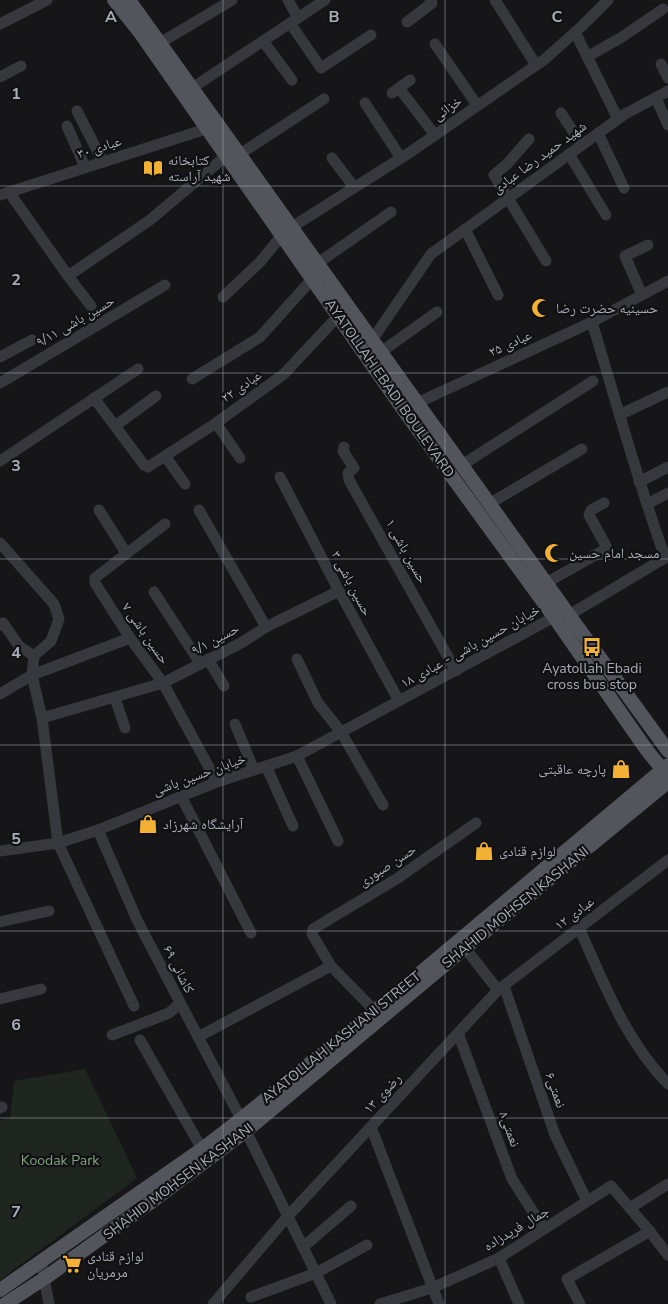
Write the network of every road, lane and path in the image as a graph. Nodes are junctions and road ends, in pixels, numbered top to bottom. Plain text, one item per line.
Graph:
1 (47, 0) edge
2 (114, 0) edge
3 (129, 0) edge
4 (232, 0) edge
5 (288, 0) edge
6 (325, 0) edge
7 (430, 0) edge
8 (494, 0) edge
9 (608, 0) edge
10 (663, 9) dead end
11 (294, 20) junction
12 (407, 22) dead end
13 (0, 24) edge
14 (575, 32) junction
15 (371, 35) dead end
16 (263, 41) junction
17 (160, 42) junction
18 (435, 44) dead end
19 (588, 57) junction
20 (661, 64) dead end
21 (536, 65) junction
22 (20, 66) dead end
23 (0, 77) edge
24 (668, 78) edge
25 (292, 80) dead end
26 (410, 80) dead end
27 (192, 88) junction
28 (668, 91) edge
29 (656, 98) junction
30 (324, 100) dead end
31 (365, 103) dead end
32 (477, 106) junction
33 (77, 111) dead end
34 (561, 113) dead end
35 (618, 119) junction
36 (668, 124) edge
37 (212, 125) junction
38 (67, 126) dead end
39 (598, 133) junction
40 (435, 135) junction
41 (529, 139) dead end
42 (582, 145) junction
43 (240, 154) junction
44 (569, 154) junction
45 (226, 156) junction
46 (332, 158) dead end
47 (401, 158) junction
48 (103, 162) junction
49 (86, 167) junction
50 (354, 188) junction
51 (624, 188) dead end
52 (4, 194) edge
53 (509, 198) junction
54 (391, 212) dead end
55 (606, 215) dead end
56 (465, 229) junction
57 (287, 231) junction
58 (648, 245) dead end
59 (546, 261) dead end
60 (318, 263) junction
61 (68, 276) junction
62 (313, 278) junction
63 (668, 281) edge
64 (165, 285) dead end
65 (498, 295) dead end
66 (642, 295) junction
67 (223, 297) dead end
68 (91, 306) dead end
69 (437, 312) dead end
70 (339, 315) junction
71 (592, 322) junction
72 (32, 340) dead end
73 (372, 340) junction
74 (381, 352) junction
75 (0, 357) edge
76 (138, 369) dead end
77 (1, 380) edge
78 (192, 380) dead end
79 (593, 381) dead end
80 (668, 392) edge
81 (156, 396) dead end
82 (94, 398) junction
83 (417, 403) junction
84 (621, 414) junction
85 (216, 422) junction
86 (115, 426) junction
87 (344, 447) dead end
88 (582, 448) dead end
89 (165, 456) junction
90 (240, 458) dead end
91 (0, 461) edge
92 (462, 465) junction
93 (668, 468) edge
94 (280, 477) dead end
95 (639, 482) junction
96 (185, 484) dead end
97 (668, 493) edge
98 (604, 503) dead end
99 (489, 504) junction
100 (647, 504) junction
101 (99, 510) dead end
102 (199, 510) dead end
103 (165, 524) dead end
104 (0, 543) edge
105 (126, 553) junction
106 (4, 555) edge
107 (666, 557) edge
108 (546, 583) junction
109 (339, 591) junction
110 (154, 592) dead end
111 (561, 616) junction
112 (0, 625) edge
113 (266, 627) junction
114 (130, 638) junction
115 (34, 656) junction
116 (296, 659) dead end
117 (204, 661) junction
118 (456, 671) junction
119 (32, 675) junction
120 (163, 683) junction
121 (224, 686) dead end
122 (0, 694) edge
123 (115, 698) junction
124 (399, 701) junction
125 (42, 718) junction
126 (235, 724) dead end
127 (125, 728) dead end
128 (341, 732) junction
129 (668, 750) edge
130 (297, 756) junction
131 (266, 766) junction
132 (254, 770) junction
133 (667, 772) edge
134 (217, 782) junction
135 (181, 796) junction
136 (383, 805) dead end
137 (476, 823) dead end
138 (293, 826) dead end
139 (98, 830) junction
140 (338, 841) dead end
141 (58, 843) junction
142 (0, 851) edge
143 (668, 860) edge
144 (49, 911) dead end
145 (0, 922) edge
146 (579, 928) junction
147 (252, 933) dead end
148 (465, 948) junction
149 (331, 966) junction
150 (501, 988) junction
151 (41, 989) dead end
152 (0, 999) edge
153 (180, 1003) junction
154 (134, 1006) dead end
155 (375, 1010) junction
156 (458, 1033) junction
157 (112, 1035) dead end
158 (198, 1037) junction
159 (140, 1040) dead end
160 (668, 1084) edge
161 (243, 1125) junction
162 (371, 1127) junction
163 (202, 1150) junction
164 (668, 1184) edge
165 (587, 1201) junction
166 (351, 1206) dead end
167 (630, 1208) junction
168 (288, 1216) junction
169 (544, 1229) junction
170 (650, 1231) junction
171 (664, 1242) edge
172 (367, 1245) dead end
173 (303, 1247) junction
174 (668, 1255) edge
175 (499, 1258) junction
176 (41, 1261) junction
177 (316, 1273) junction
178 (45, 1278) junction
179 (432, 1288) junction
180 (0, 1290) edge
181 (252, 1297) dead end
182 (388, 1303) edge
183 (5, 1304) edge
184 (49, 1304) edge
185 (213, 1304) edge
186 (331, 1304) edge
187 (439, 1304) edge
188 (520, 1304) edge
189 (580, 1304) edge

1 - 13 street
2 - 37 main road, AYATOLLAH EBADI BOULEVARD
3 - 17 main road, AYATOLLAH EBADI BOULEVARD
4 - 17 street
5 - 11 street
6 - 11 street
7 - 12 street
8 - 21 street
9 - 14 street, خزائی
10 - 19 street
11 - 15 street
11 - 16 street
14 - 19 street
14 - 21 street, خزائی
16 - 25 street
16 - 27 street
17 - 27 main road, AYATOLLAH EBADI BOULEVARD
18 - 32 street
19 - 35 street
20 - 24 street
21 - 32 street, خزائی
22 - 23 street
26 - 40 street
27 - 37 main road, AYATOLLAH EBADI BOULEVARD
28 - 29 street, شهید حمید رضا عبادی
29 - 35 street, شهید حمید رضا عبادی
29 - 36 street
30 - 43 street
31 - 47 street
32 - 40 street, خزائی
33 - 48 street
34 - 42 street
35 - 39 street, شهید حمید رضا عبادی
37 - 43 main road, AYATOLLAH EBADI BOULEVARD
37 - 45 main road, AYATOLLAH EBADI BOULEVARD
37 - 48 street, عبادی ۳۰
38 - 49 street
39 - 42 street, شهید حمید رضا عبادی
39 - 51 street
40 - 47 street, خزائی
41 - 53 street
42 - 44 street, شهید حمید رضا عبادی
43 - 57 main road, AYATOLLAH EBADI BOULEVARD
44 - 53 street, شهید حمید رضا عبادی
44 - 55 street
45 - 57 main road, AYATOLLAH EBADI BOULEVARD
45 - 61 street
46 - 50 street
47 - 50 street, خزائی
48 - 49 street, عبادی ۳۰
49 - 52 street, عبادی ۳۰
50 - 57 street, خزائی
52 - 61 street
53 - 56 street, شهید حمید رضا عبادی
53 - 59 street
54 - 60 street
56 - 65 street
56 - 73 street, شهید حمید رضا عبادی
57 - 60 main road, AYATOLLAH EBADI BOULEVARD
57 - 62 main road, AYATOLLAH EBADI BOULEVARD
57 - 67 street, خزائی
58 - 66 street
60 - 73 main road, AYATOLLAH EBADI BOULEVARD
61 - 68 street
62 - 70 main road, AYATOLLAH EBADI BOULEVARD
62 - 78 street
63 - 66 street, عبادی ۲۵
64 - 77 street, حسین باشی ۹/۱۱
66 - 71 street, عبادی ۲۵
69 - 74 street
70 - 85 street, عبادی ۲۲
70 - 111 main road, AYATOLLAH EBADI BOULEVARD
71 - 83 street, عبادی ۲۵
71 - 84 street
72 - 75 street
73 - 74 main road, AYATOLLAH EBADI BOULEVARD
74 - 83 main road, AYATOLLAH EBADI BOULEVARD
76 - 82 street
79 - 92 street
80 - 84 street
81 - 86 street
82 - 86 street
82 - 91 street
83 - 92 main road, AYATOLLAH EBADI BOULEVARD
84 - 95 street
85 - 89 street, عبادی ۲۲
85 - 90 street
86 - 89 street, عبادی ۲۲
87 - 118 street, حسین باشی ۱
88 - 99 street
89 - 96 street
92 - 99 main road, AYATOLLAH EBADI BOULEVARD
93 - 95 street
94 - 109 street, حسین باشی ۳
95 - 100 street
97 - 100 street
98 - 108 street
99 - 108 main road, AYATOLLAH EBADI BOULEVARD
100 - 107 street
101 - 105 street
102 - 113 street
103 - 105 street, حسین باشی ۷
104 - 106 street
105 - 114 street, حسین باشی ۷
106 - 115 street
107 - 111 street, خیابان حسین باشی - عبادی ۱۸
108 - 111 main road, AYATOLLAH EBADI BOULEVARD
109 - 113 street, حسین ۹/۱
109 - 124 street, حسین باشی ۳
110 - 117 street
111 - 118 street, خیابان حسین باشی - عبادی ۱۸
111 - 129 main road, AYATOLLAH EBADI BOULEVARD
111 - 133 main road, AYATOLLAH EBADI BOULEVARD
112 - 115 street
113 - 117 street, حسین ۹/۱
114 - 119 street
114 - 120 street, حسین باشی ۷
115 - 119 street
116 - 128 street
117 - 120 street, حسین ۹/۱
117 - 121 street
118 - 124 street, خیابان حسین باشی - عبادی ۱۸
119 - 122 street
119 - 125 street
120 - 123 street, حسین ۹/۱
120 - 134 street, حسین باشی ۷
123 - 125 street, حسین ۹/۱
123 - 127 street
124 - 128 street, خیابان حسین باشی
125 - 141 street
126 - 132 street
128 - 130 street, خیابان حسین باشی
128 - 136 street
130 - 131 street, خیابان حسین باشی
130 - 140 street
131 - 132 street, خیابان حسین باشی
131 - 138 street
132 - 134 street, خیابان حسین باشی
133 - 148 main road, SHAHID MOHSEN KASHANI
133 - 155 main road, AYATOLLAH KASHANI STREET
134 - 135 street, خیابان حسین باشی
135 - 139 street, خیابان حسین باشی
135 - 147 street
137 - 149 street, حسن صبوری
139 - 141 street, خیابان حسین باشی
139 - 153 street, کاشانی ۶۹
141 - 142 street, خیابان حسین باشی
141 - 154 street
143 - 146 street, عبادی ۱۲
144 - 145 street
146 - 150 street, عبادی ۱۲
146 - 160 street
148 - 150 street, نعمتی۶
148 - 161 main road, SHAHID MOHSEN KASHANI
149 - 155 street
149 - 158 street
150 - 156 street, رضوی ۱۳
150 - 165 street, نعمتی۶
151 - 152 street
153 - 157 street
153 - 158 street, کاشانی ۶۹
155 - 161 main road, AYATOLLAH KASHANI STREET
156 - 162 street, رضوی ۱۳
156 - 169 street, نعمتی۸
158 - 161 street, کاشانی ۶۹
159 - 163 street
161 - 163 main road, AYATOLLAH KASHANI STREET
161 - 168 street, کاشانی ۶۹
161 - 178 main road, SHAHID MOHSEN KASHANI
162 - 168 street, رضوی ۱۳
162 - 179 street
163 - 176 main road, AYATOLLAH KASHANI STREET
164 - 167 street
165 - 167 street, جمال فریدزاده
165 - 169 street, جمال فریدزاده
166 - 173 street
167 - 170 street
168 - 173 street, کاشانی ۶۹
168 - 185 street, رضوی ۱۳
169 - 175 street, جمال فریدزاده
170 - 171 street
170 - 189 street
171 - 174 street
172 - 177 street
173 - 177 street, کاشانی ۶۹
175 - 179 street, جمال فریدزاده
175 - 188 street
176 - 178 street
176 - 180 main road, AYATOLLAH KASHANI STREET
177 - 181 street
177 - 186 street, کاشانی ۶۹
178 - 183 main road, SHAHID MOHSEN KASHANI
178 - 184 street
179 - 182 street, جمال فریدزاده
179 - 187 street

